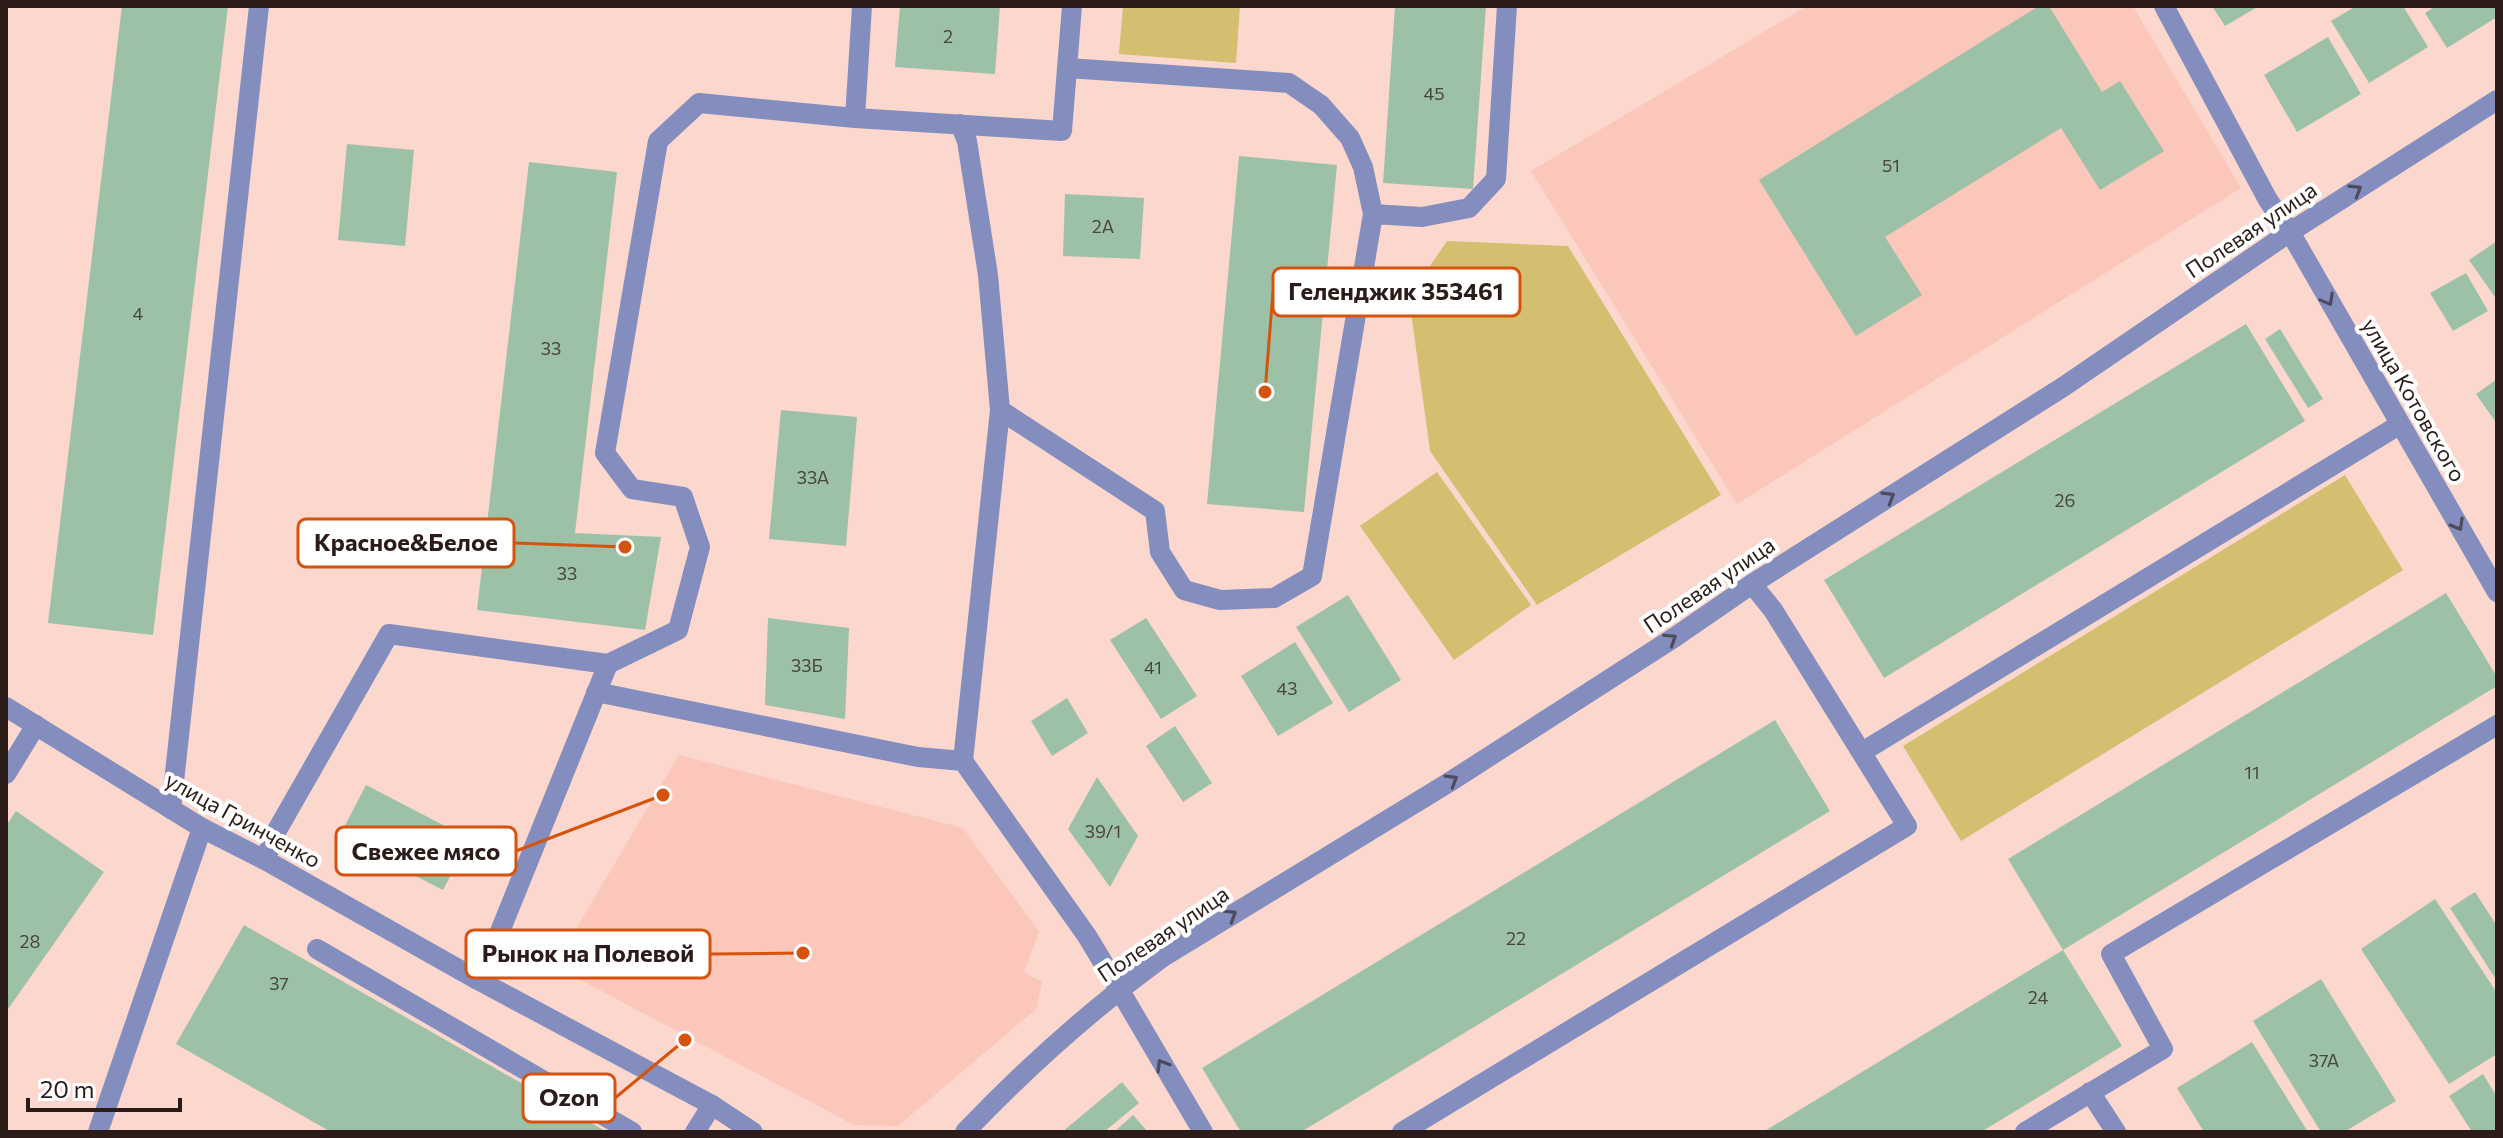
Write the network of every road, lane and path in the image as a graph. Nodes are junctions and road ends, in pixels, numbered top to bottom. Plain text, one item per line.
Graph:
1 (259, 6) edge
2 (862, 6) edge
3 (1072, 6) edge
4 (1507, 6) edge
5 (2164, 6) edge
6 (1067, 68) junction
7 (2497, 100) edge
8 (855, 118) junction
9 (960, 124) junction
10 (1373, 214) junction
11 (2290, 232) junction
12 (1000, 410) junction
13 (2399, 425) junction
14 (1752, 584) junction
15 (2497, 592) edge
16 (608, 664) junction
17 (596, 692) junction
18 (6, 707) edge
19 (36, 725) junction
20 (2497, 725) edge
21 (1862, 752) junction
22 (963, 761) junction
23 (6, 774) edge
24 (171, 809) junction
25 (202, 828) junction
26 (265, 860) junction
27 (317, 949) dead end
28 (476, 979) junction
29 (1119, 989) junction
30 (2090, 1092) junction
31 (712, 1105) junction
32 (98, 1132) edge
33 (632, 1132) edge
34 (695, 1132) edge
35 (753, 1132) edge
36 (965, 1132) edge
37 (1203, 1132) edge
38 (1402, 1132) edge
39 (2025, 1132) edge
40 (2116, 1132) edge

1 - 24 street
2 - 8 street
3 - 6 street
4 - 10 street
5 - 11 street, улица Котовского
6 - 9 street
6 - 10 street
11 -> 7 street, Полевая улица
8 - 9 street
8 - 16 street
9 - 12 street
10 - 12 street
11 -> 13 street, улица Котовского
14 -> 11 street, Полевая улица
12 - 22 street
13 -> 15 street, улица Котовского
13 - 21 street
14 - 21 street
29 -> 14 street, Полевая улица
16 - 17 street
16 - 26 street
17 - 22 street
17 - 28 street
18 - 19 street, улица Гринченко
19 - 23 street
19 - 24 street, улица Гринченко
20 - 30 street
21 - 38 street
22 - 29 street
24 - 25 street, улица Гринченко
25 - 26 street, улица Гринченко
25 - 32 street
26 - 28 street, улица Гринченко
27 - 33 street
28 - 31 street, улица Гринченко
29 - 36 street, Полевая улица
37 -> 29 street
30 - 39 street
30 - 40 street
31 - 34 street
31 - 35 street, улица Гринченко

